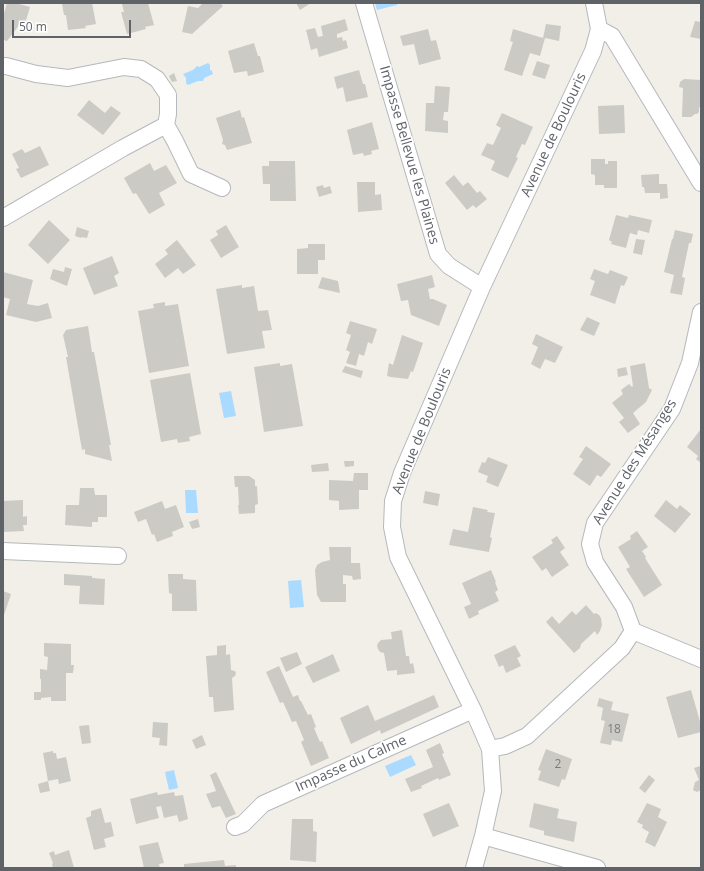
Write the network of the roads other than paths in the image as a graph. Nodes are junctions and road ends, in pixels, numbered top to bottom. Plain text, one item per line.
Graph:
1 (364, 3) edge
2 (594, 3) edge
3 (599, 29) junction
4 (3, 66) edge
5 (166, 125) junction
6 (701, 183) edge
7 (222, 188) dead end
8 (3, 218) edge
9 (482, 288) junction
10 (701, 312) edge
11 (695, 365) edge
12 (3, 551) edge
13 (118, 556) dead end
14 (633, 631) junction
15 (701, 659) edge
16 (473, 710) junction
17 (490, 748) junction
18 (235, 828) dead end
19 (483, 836) junction
20 (474, 868) edge
21 (597, 868) edge

1 - 9 street, Impasse Bellevue les Plaines
2 - 3 street, Avenue de Boulouris
3 - 6 street
3 - 9 street, Avenue de Boulouris
4 - 5 street
5 - 7 street
5 - 8 street
9 - 16 street, Avenue de Boulouris
10 - 11 street, Avenue des Mésanges
11 - 14 street, Avenue des Mésanges
12 - 13 street
14 - 15 street
14 - 17 street
16 - 17 street, Avenue de Boulouris
16 - 18 street, Impasse du Calme
17 - 19 street, Avenue de Boulouris
19 - 20 street, Avenue de Boulouris
19 - 21 street

